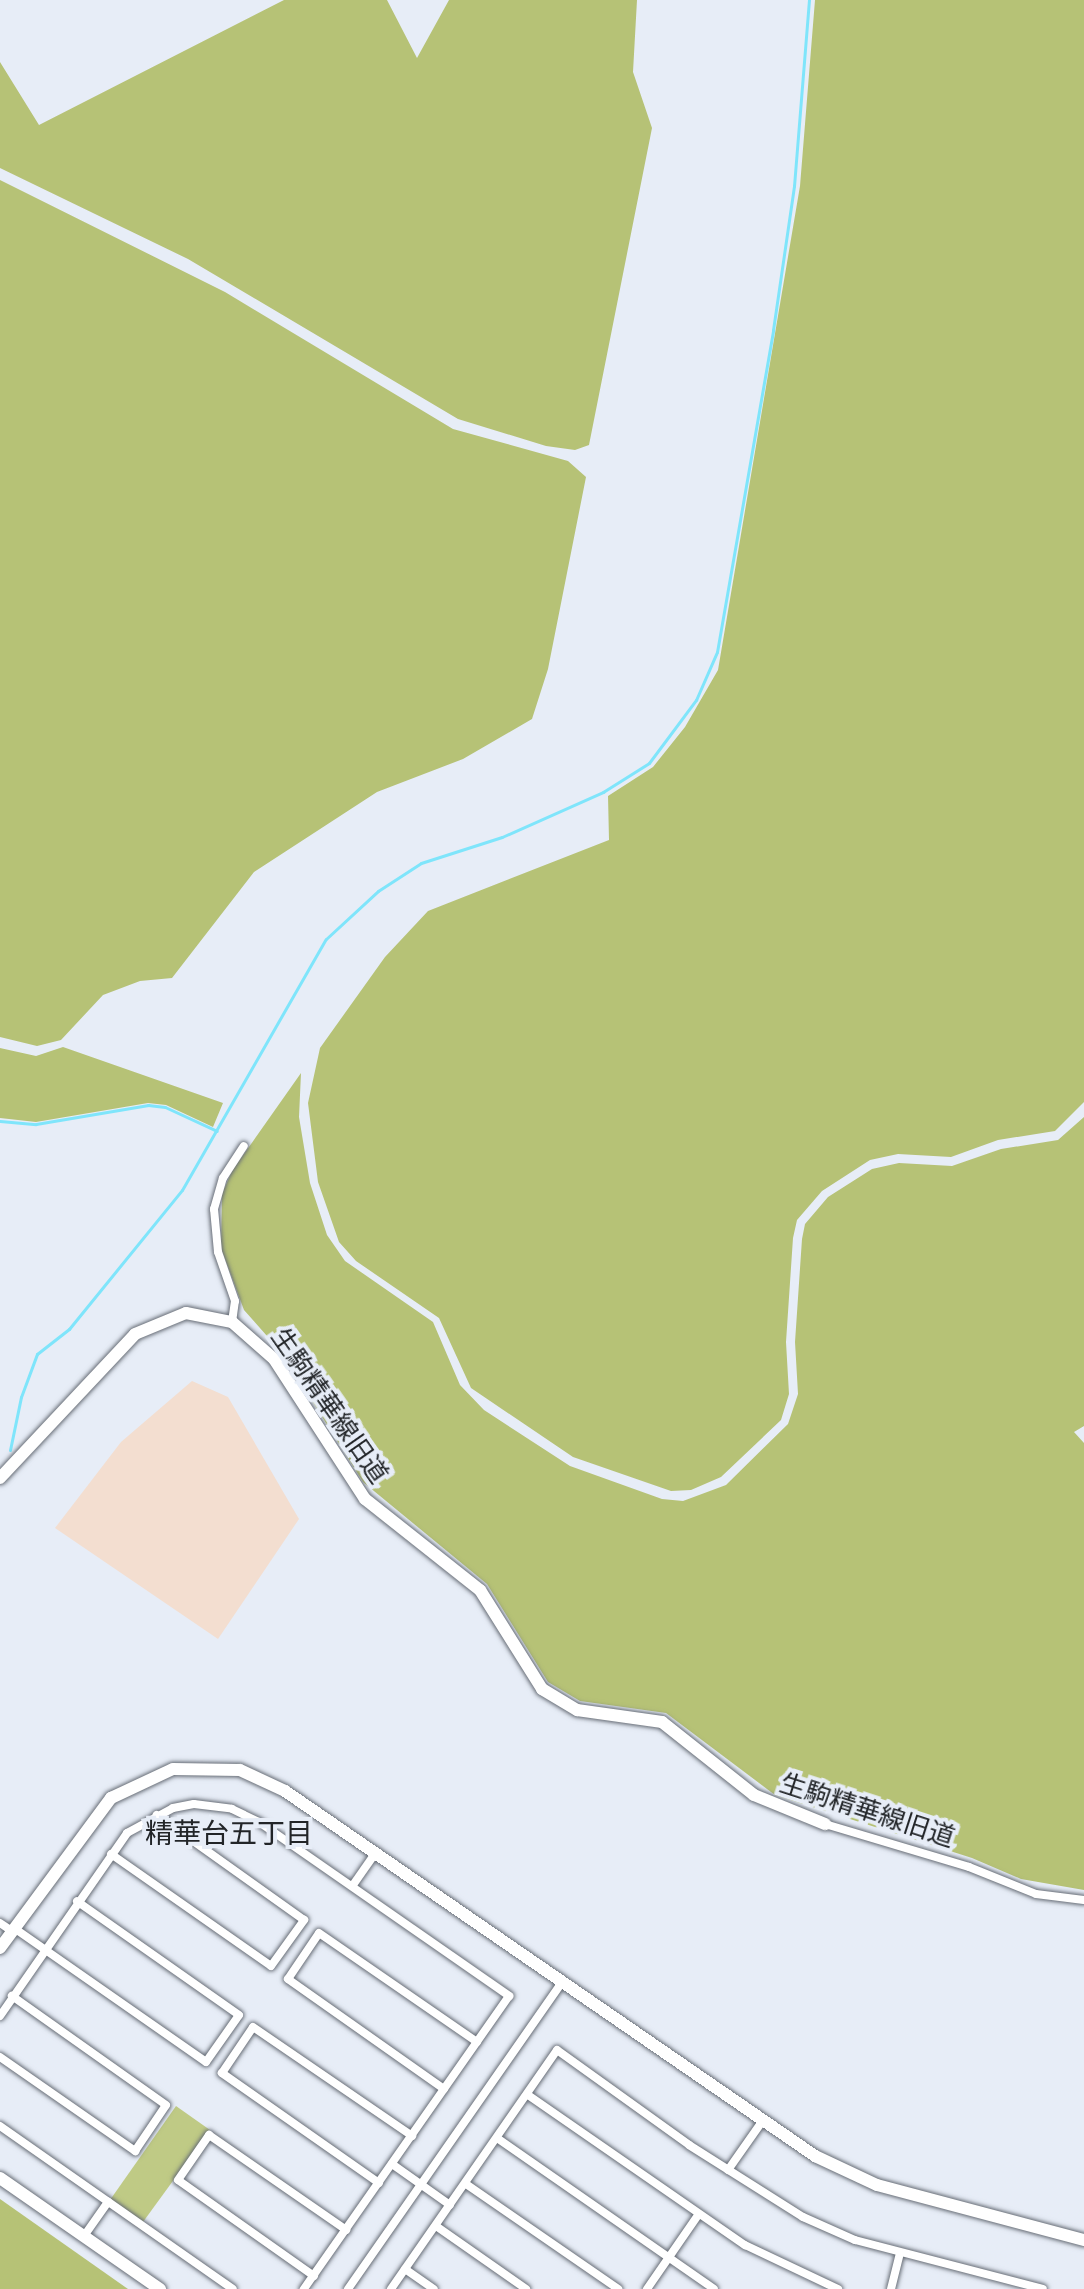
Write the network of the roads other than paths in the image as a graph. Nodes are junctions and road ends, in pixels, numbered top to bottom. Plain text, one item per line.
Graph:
1 (244, 1146) dead end
2 (232, 1322) junction
3 (0, 1478) edge
4 (157, 1815) junction
5 (825, 1824) joint
6 (111, 1854) junction
7 (375, 1854) junction
8 (353, 1885) junction
9 (1084, 1900) edge
10 (77, 1901) junction
11 (0, 1923) edge
12 (13, 1930) junction
13 (0, 1948) edge
14 (44, 1949) junction
15 (561, 1984) junction
16 (12, 1996) junction
17 (0, 2016) edge
18 (477, 2042) junction
19 (0, 2057) edge
20 (206, 2062) junction
21 (222, 2073) junction
22 (444, 2089) junction
23 (528, 2095) junction
24 (761, 2123) junction
25 (0, 2126) edge
26 (412, 2136) junction
27 (497, 2138) junction
28 (392, 2164) junction
29 (728, 2170) junction
30 (0, 2178) edge
31 (379, 2183) junction
32 (466, 2184) junction
33 (421, 2185) junction
34 (108, 2202) junction
35 (450, 2205) junction
36 (698, 2215) junction
37 (436, 2226) junction
38 (346, 2230) junction
39 (84, 2236) junction
40 (1084, 2240) edge
41 (900, 2253) junction
42 (668, 2260) junction
43 (405, 2269) junction
44 (314, 2276) junction
45 (160, 2289) edge
46 (233, 2289) edge
47 (304, 2289) edge
48 (348, 2289) edge
49 (391, 2289) edge
50 (434, 2289) edge
51 (526, 2289) edge
52 (618, 2289) edge
53 (647, 2289) edge
54 (714, 2289) edge
55 (838, 2289) edge
56 (891, 2289) edge
57 (1043, 2289) edge

1 - 2 street
2 - 3 street, 生駒精華線旧道
2 - 5 street, 生駒精華線旧道
4 - 6 street
4 - 6 street
4 - 8 street
5 - 9 street, 生駒精華線旧道
6 - 10 street
7 - 8 street
7 - 12 street
7 - 15 street
8 - 18 street
10 - 14 street
10 - 20 street
11 - 12 street
12 - 13 street
12 - 14 street
14 - 16 street
14 - 20 street
15 - 24 street
15 - 33 street
16 - 17 street
16 - 19 street
18 - 22 street
18 - 22 street
20 - 21 street
21 - 26 street
21 - 31 street
22 - 26 street
23 - 27 street
23 - 29 street
23 - 36 street
24 - 29 street
24 - 40 street
25 - 34 street
26 - 28 street
27 - 32 street
27 - 42 street
28 - 31 street
28 - 33 street
29 - 41 street
30 - 39 street
31 - 38 street
32 - 35 street
32 - 52 street
33 - 35 street
33 - 48 street
34 - 39 street
34 - 46 street
35 - 37 street
36 - 42 street
36 - 55 street
37 - 43 street
37 - 51 street
38 - 44 street
38 - 44 street
39 - 45 street
41 - 56 street
41 - 57 street
42 - 53 street
42 - 54 street
43 - 49 street
43 - 50 street
44 - 47 street

